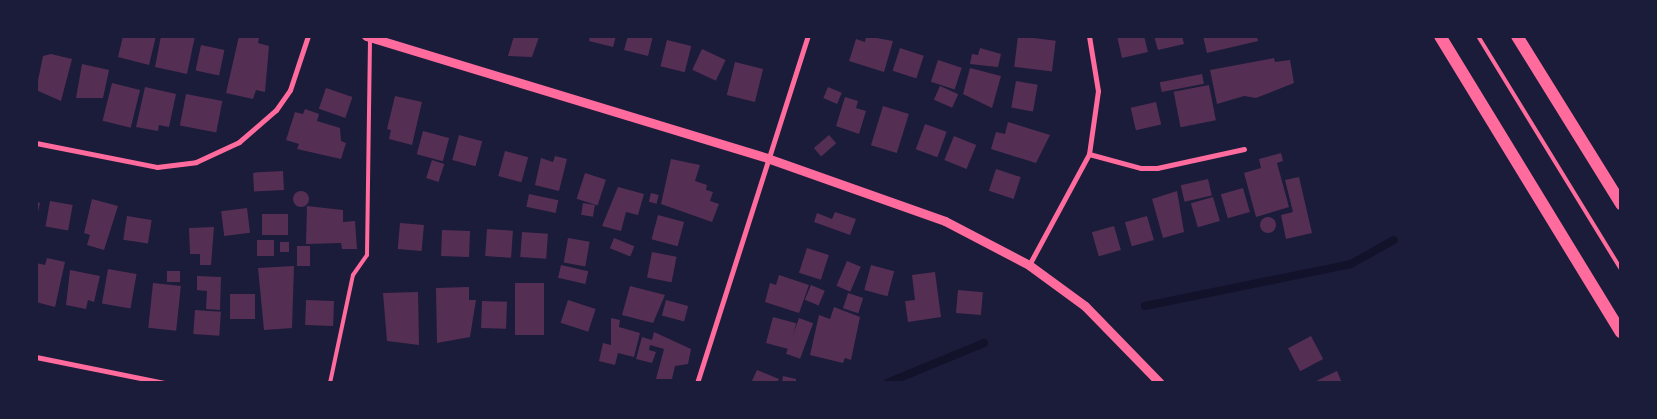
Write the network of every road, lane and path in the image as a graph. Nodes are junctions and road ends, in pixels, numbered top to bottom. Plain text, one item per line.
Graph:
1 (308, 36) edge
2 (808, 36) edge
3 (1089, 36) edge
4 (1440, 36) edge
5 (1478, 36) edge
6 (1517, 36) edge
7 (368, 37) edge
8 (36, 143) edge
9 (1244, 149) dead end
10 (1089, 154) junction
11 (767, 158) junction
12 (1621, 204) edge
13 (1029, 265) junction
14 (1621, 269) edge
15 (1601, 299) junction
16 (1621, 332) edge
17 (1621, 342) edge
18 (36, 357) edge
19 (165, 383) edge
20 (330, 383) edge
21 (697, 383) edge
22 (1160, 383) edge

1 - 8 street
2 - 11 street
3 - 10 street
4 - 15 main road
5 - 14 lane
6 - 12 main road
7 - 11 street
7 - 20 lane
9 - 10 street
10 - 13 street
11 - 13 street
11 - 21 street
13 - 22 street
15 - 16 main road
15 - 17 main road
18 - 19 street

